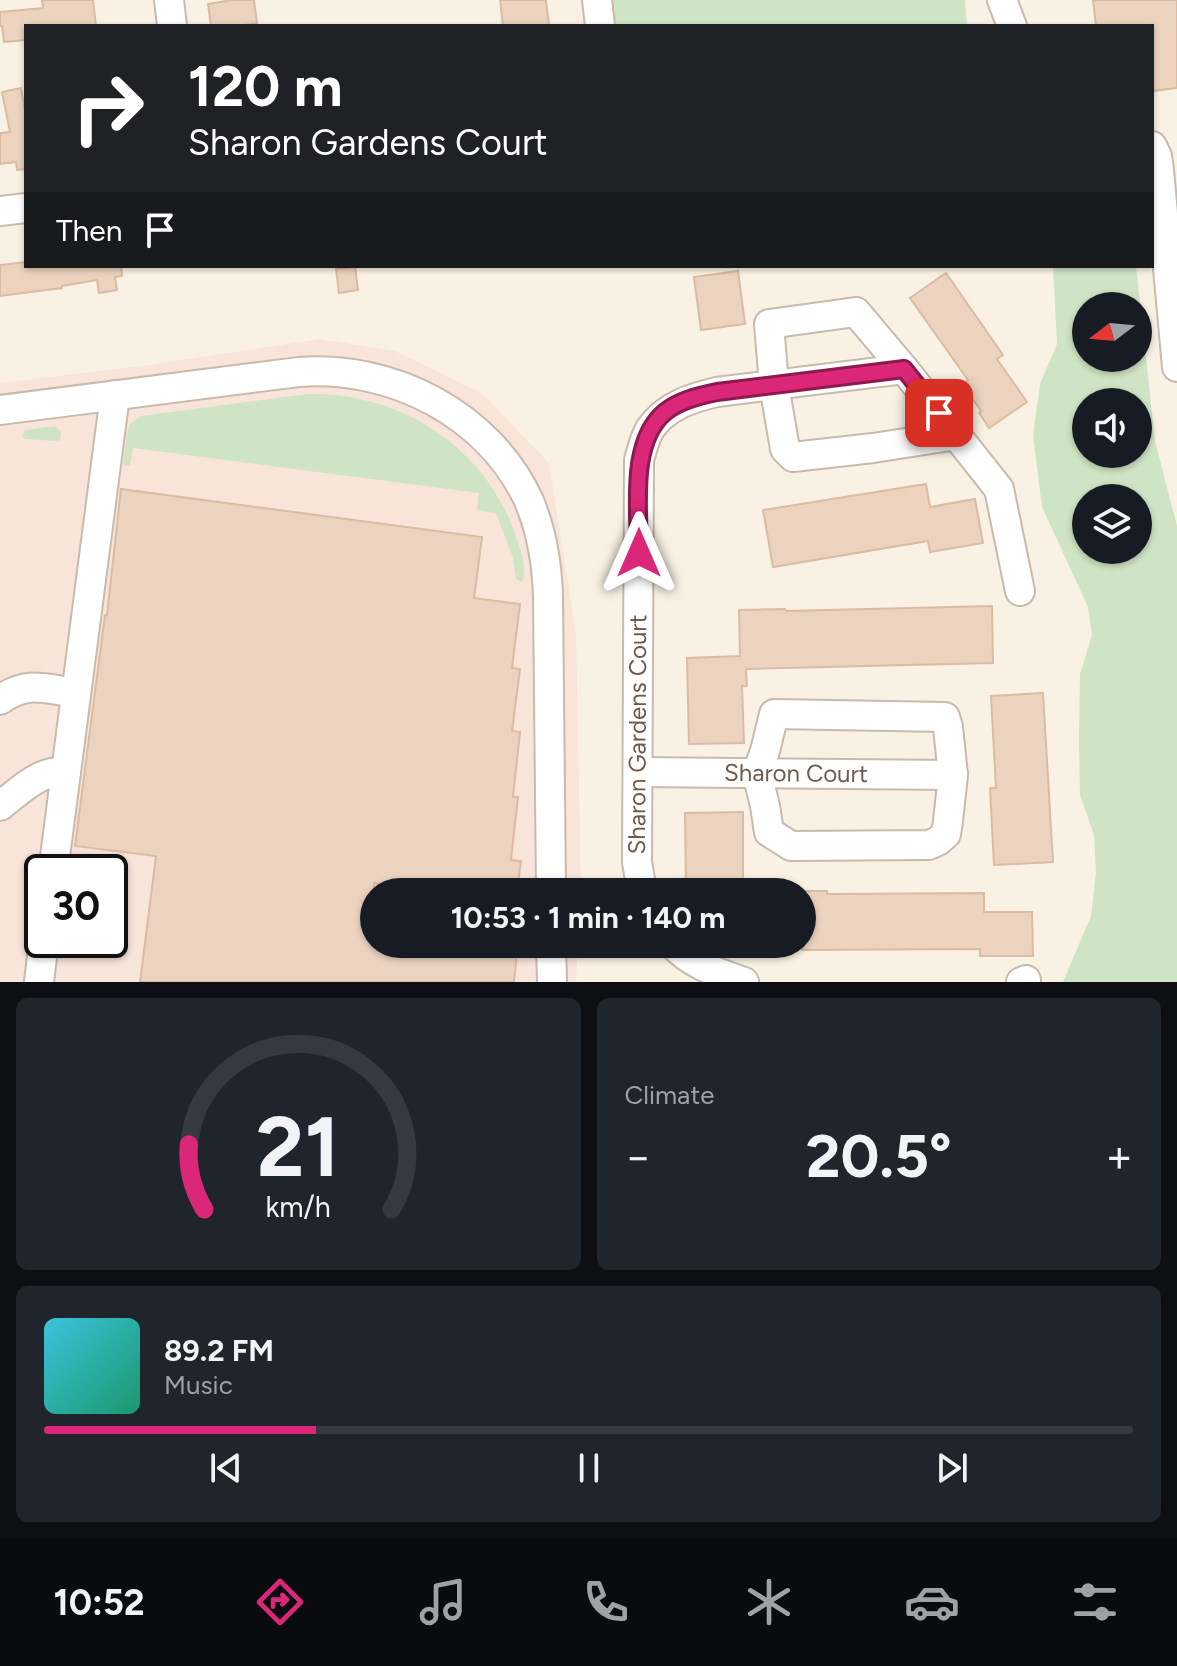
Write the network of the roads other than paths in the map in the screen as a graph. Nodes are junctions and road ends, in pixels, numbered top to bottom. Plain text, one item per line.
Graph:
1 (169, 0) edge
2 (597, 0) edge
3 (1002, 0) edge
4 (172, 24) edge
5 (600, 24) edge
6 (1011, 24) edge
7 (1154, 150) edge
8 (1169, 192) edge
9 (24, 208) edge
10 (0, 211) edge
11 (1177, 367) edge
12 (904, 369) junction
13 (774, 385) junction
14 (115, 395) junction
15 (0, 410) edge
16 (957, 435) junction
17 (1020, 591) dead end
18 (76, 693) junction
19 (0, 700) edge
20 (66, 772) junction
21 (638, 772) junction
22 (757, 773) junction
23 (953, 775) junction
24 (0, 806) edge
25 (55, 854) edge
26 (551, 878) edge
27 (640, 878) edge
28 (42, 958) edge
29 (551, 958) edge
30 (691, 958) edge
31 (39, 982) edge
32 (552, 982) edge
33 (744, 982) edge

1 - 4 street
2 - 5 street
3 - 6 street
7 - 8 street
8 - 11 street
9 - 10 street
12 - 13 street, Sharon Gardens Court
12 - 13 street
12 - 16 street
13 - 16 street
13 - 21 street, Sharon Gardens Court
14 - 15 street
14 - 18 street
14 - 26 street
16 - 17 street
18 - 19 street
18 - 20 street
20 - 24 street
20 - 25 street
21 - 22 street, Sharon Court
21 - 27 street, Sharon Gardens Court
22 - 23 street, Sharon Court
22 - 23 street
22 - 23 street
28 - 31 street
29 - 32 street
30 - 33 street

